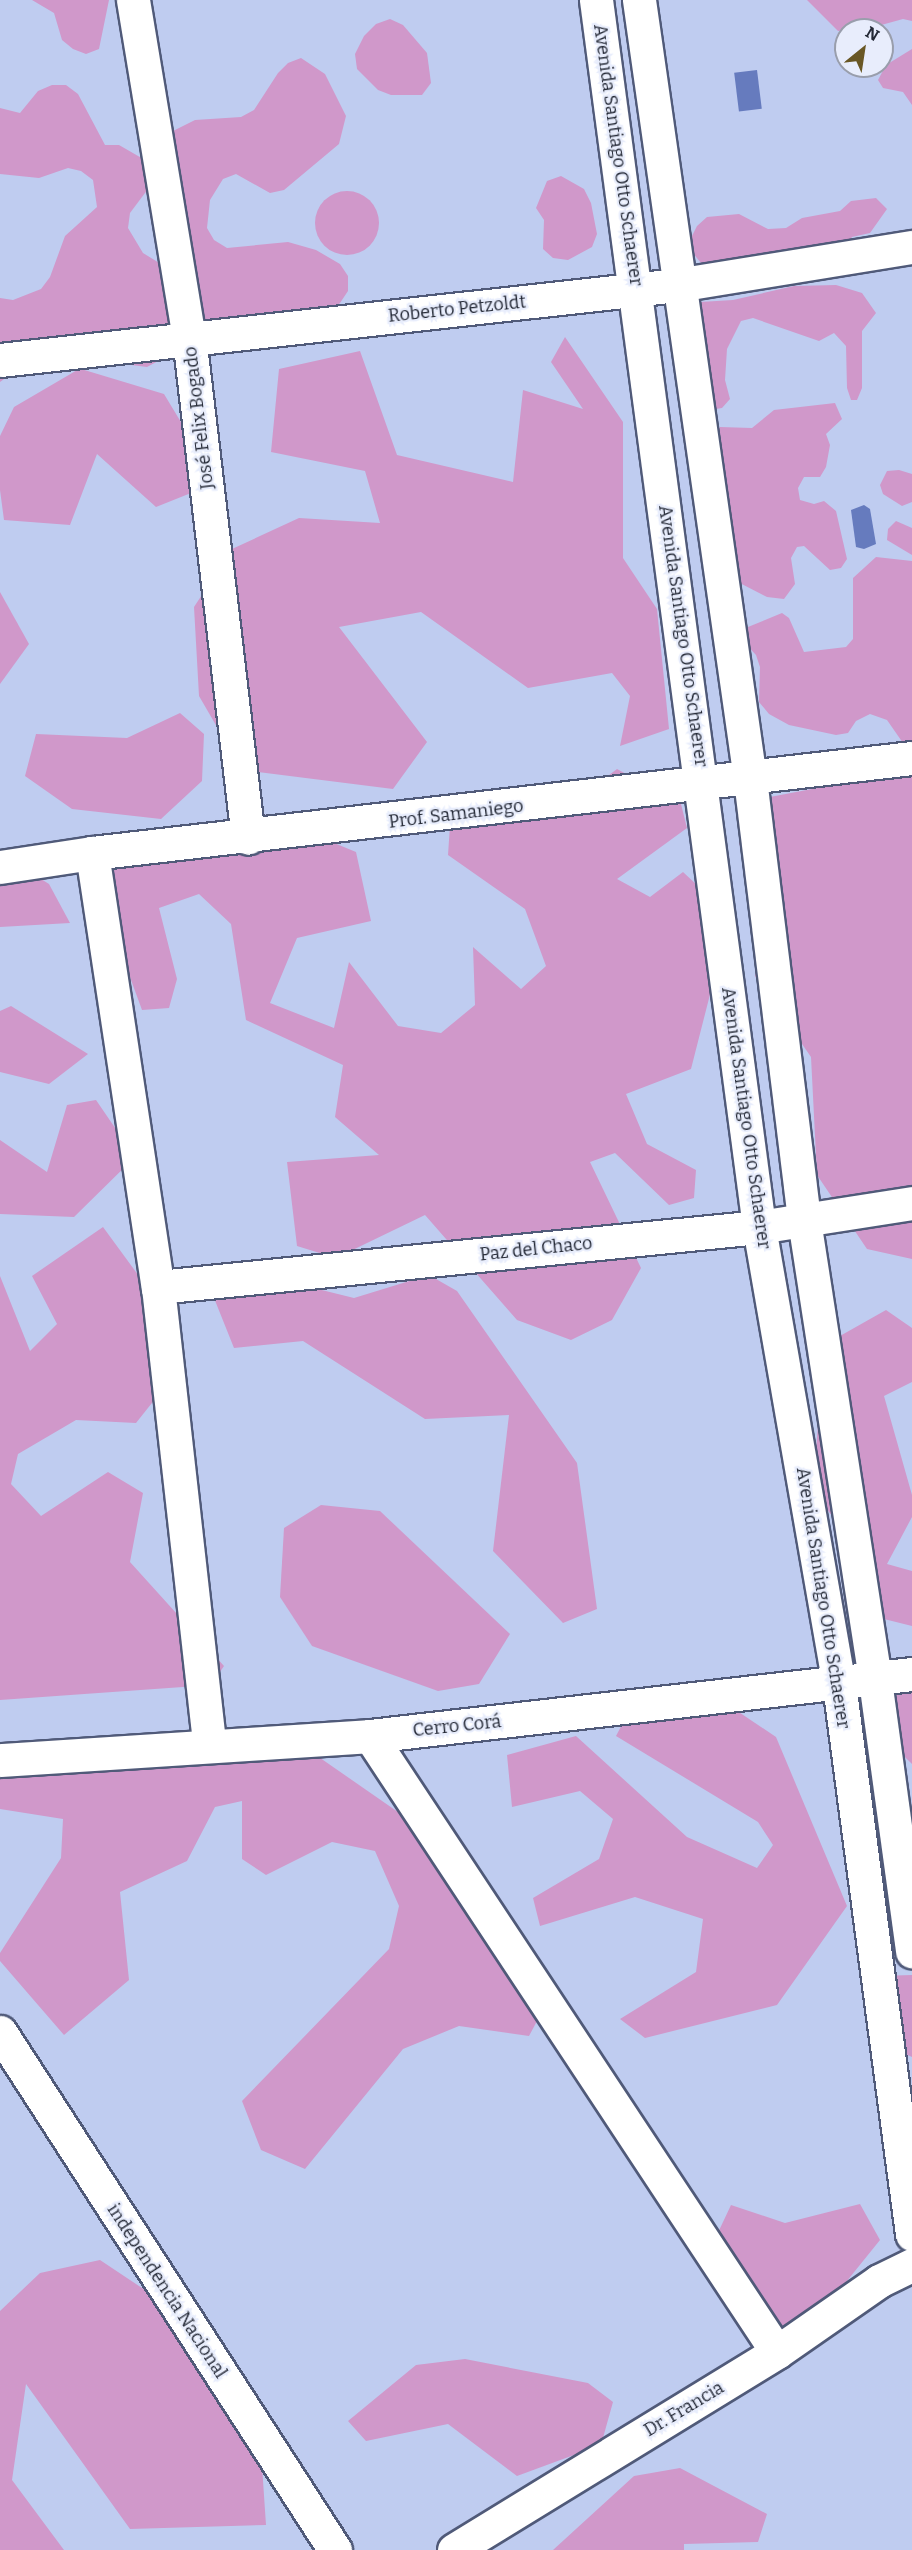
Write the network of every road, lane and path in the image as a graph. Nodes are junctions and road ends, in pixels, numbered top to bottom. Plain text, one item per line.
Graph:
1 (133, 0) edge
2 (596, 0) edge
3 (639, 0) edge
4 (912, 247) edge
5 (677, 285) junction
6 (637, 290) junction
7 (189, 337) junction
8 (0, 360) edge
9 (912, 758) edge
10 (750, 780) junction
11 (703, 785) junction
12 (248, 838) junction
13 (92, 853) junction
14 (0, 867) edge
15 (912, 1203) edge
16 (804, 1220) junction
17 (759, 1227) junction
18 (158, 1287) junction
19 (912, 1674) edge
20 (875, 1680) junction
21 (839, 1684) junction
22 (370, 1736) junction
23 (209, 1744) junction
24 (0, 1760) edge
25 (912, 1951) edge
26 (0, 2032) edge
27 (904, 2120) edge
28 (912, 2234) edge
29 (912, 2265) edge
30 (777, 2352) junction
31 (335, 2550) edge
32 (454, 2550) edge

1 - 7 street, José Felix Bogado
2 - 6 street, Avenida Santiago Otto Schaerer
3 - 5 street
4 - 5 street, Roberto Petzoldt
5 - 6 street, Roberto Petzoldt
5 - 10 street
6 - 7 street, Roberto Petzoldt
6 - 11 street, Avenida Santiago Otto Schaerer
7 - 8 street, Roberto Petzoldt
7 - 12 street, José Felix Bogado
9 - 10 street, Prof. Samaniego
10 - 11 street, Prof. Samaniego
10 - 16 street
11 - 12 street, Prof. Samaniego
11 - 17 street, Avenida Santiago Otto Schaerer
12 - 13 street, Prof. Samaniego
13 - 14 street, Prof. Samaniego
13 - 18 street
15 - 16 street, Paz del Chaco
16 - 17 street, Paz del Chaco
16 - 20 street
17 - 18 street, Paz del Chaco
17 - 21 street, Avenida Santiago Otto Schaerer
18 - 23 street
19 - 20 street, Cerro Corá
20 - 21 street, Cerro Corá
20 - 25 street
21 - 22 street, Cerro Corá
21 - 27 street, Avenida Santiago Otto Schaerer
22 - 23 street, Cerro Corá
22 - 30 street
23 - 24 street, Cerro Corá
26 - 31 street, independencia Nacional
27 - 28 street, Avenida Santiago Otto Schaerer
29 - 30 street, Dr. Francia
30 - 32 street, Dr. Francia

